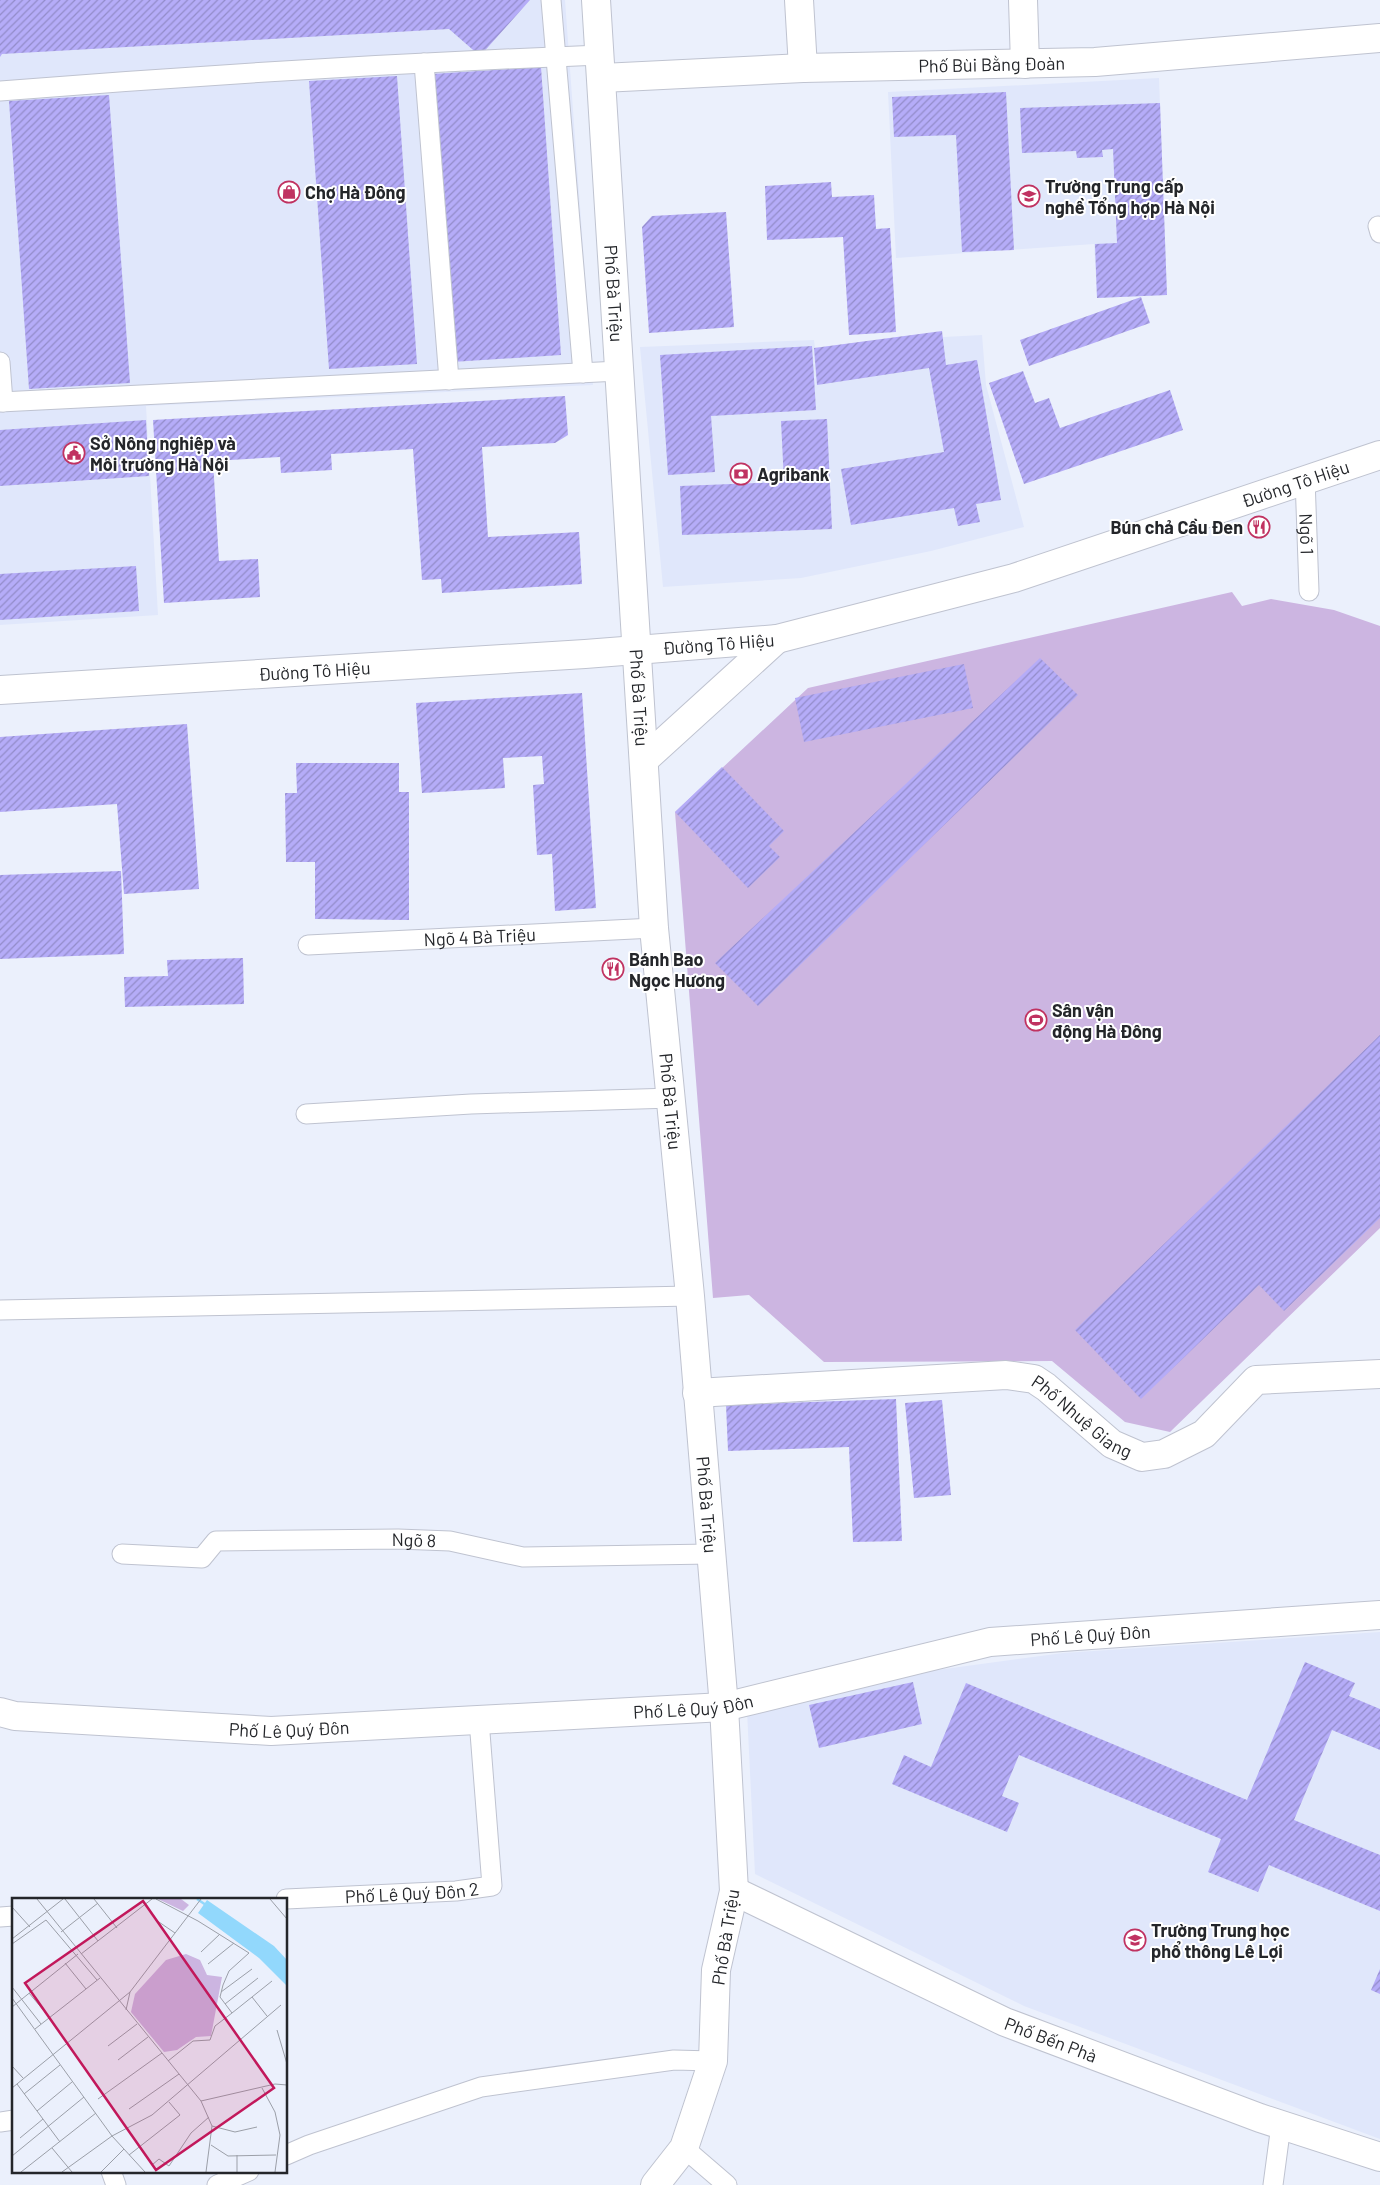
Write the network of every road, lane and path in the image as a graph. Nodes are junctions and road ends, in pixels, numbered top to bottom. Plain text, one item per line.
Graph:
1 (551, 0) edge
2 (596, 0) edge
3 (799, 0) edge
4 (1023, 0) edge
5 (1380, 38) edge
6 (556, 57) junction
7 (424, 63) junction
8 (1025, 64) junction
9 (601, 67) junction
10 (803, 68) junction
11 (0, 92) edge
12 (0, 362) edge
13 (618, 371) junction
14 (583, 373) junction
15 (448, 380) junction
16 (2, 402) edge
17 (1380, 455) edge
18 (1305, 478) junction
19 (1309, 591) dead end
20 (777, 639) junction
21 (635, 650) junction
22 (0, 690) edge
23 (644, 759) junction
24 (654, 928) junction
25 (308, 945) dead end
26 (672, 1098) junction
27 (306, 1114) dead end
28 (690, 1296) junction
29 (0, 1310) edge
30 (1380, 1374) edge
31 (697, 1393) junction
32 (122, 1554) dead end
33 (711, 1554) junction
34 (1380, 1615) edge
35 (724, 1707) junction
36 (0, 1712) edge
37 (479, 1720) junction
38 (734, 1891) junction
39 (288, 1899) edge
40 (713, 2061) junction
41 (1281, 2125) junction
42 (684, 2148) junction
43 (288, 2154) edge
44 (1380, 2157) edge
45 (111, 2172) edge
46 (247, 2172) edge
47 (116, 2185) edge
48 (217, 2185) edge
49 (655, 2185) edge
50 (727, 2185) edge
51 (1273, 2185) edge

1 - 6 lane
2 - 9 street, Phố Bà Triệu
3 - 10 street
4 - 8 street
5 - 8 street, Phố Bùi Bằng Đoàn
6 - 7 lane
6 - 9 lane
6 - 14 lane
7 - 11 lane
7 - 15 lane
8 - 10 street, Phố Bùi Bằng Đoàn
9 - 10 street, Phố Bùi Bằng Đoàn
9 - 13 street, Phố Bà Triệu
12 - 16 lane
13 - 14 lane
13 - 21 street, Phố Bà Triệu
14 - 15 lane
15 - 16 lane
17 - 18 street, Đường Tô Hiệu
18 - 19 lane, Ngõ 1
18 - 20 street, Đường Tô Hiệu
20 - 21 street, Đường Tô Hiệu
20 - 23 street
21 - 22 street, Đường Tô Hiệu
21 - 23 street, Phố Bà Triệu
23 - 24 street, Phố Bà Triệu
24 - 25 lane, Ngõ 4 Bà Triệu
24 - 26 street, Phố Bà Triệu
26 - 27 lane
26 - 28 street, Phố Bà Triệu
28 - 29 lane
28 - 31 street, Phố Bà Triệu
30 - 31 street, Phố Nhuệ Giang
31 - 33 street, Phố Bà Triệu
32 - 33 lane, Ngõ 8
33 - 35 street, Phố Bà Triệu
34 - 35 street, Phố Lê Quý Đôn
35 - 37 street, Phố Lê Quý Đôn
35 - 38 street, Phố Bà Triệu
36 - 37 street, Phố Lê Quý Đôn
37 - 39 lane, Phố Lê Quý Đôn 2
38 - 40 street, Phố Bà Triệu
38 - 41 street, Phố Bến Phà
40 - 42 street, Phố Bà Triệu
40 - 43 lane
41 - 44 street, Phố Bến Phà
41 - 51 lane
42 - 49 street, Phố Bà Triệu
42 - 50 lane
45 - 47 lane
46 - 48 lane

